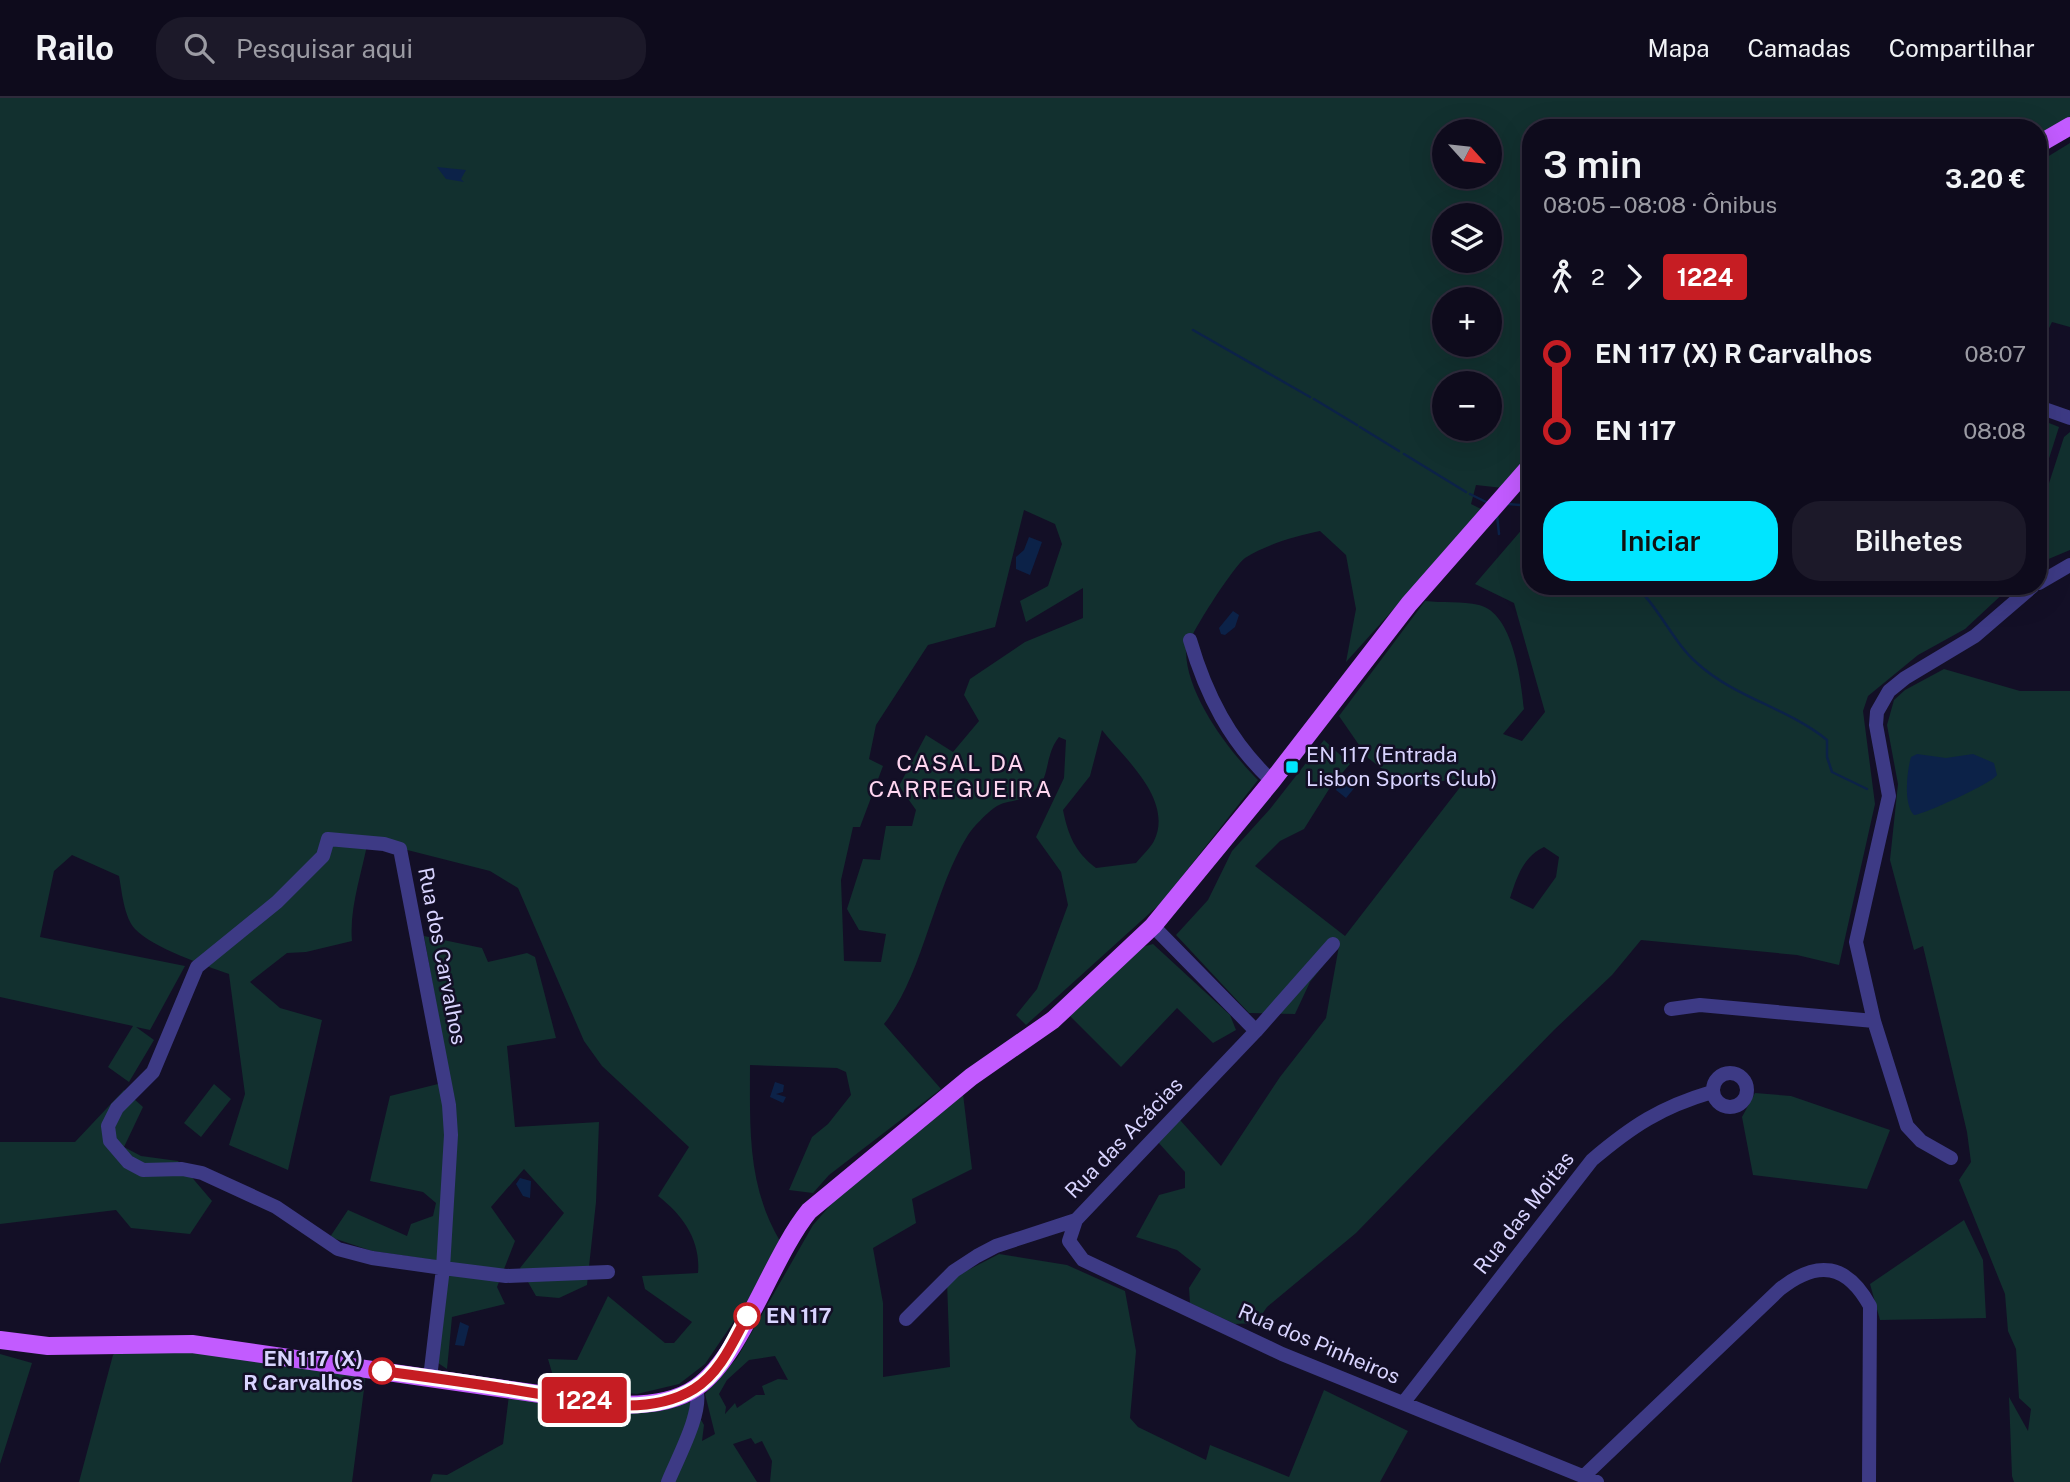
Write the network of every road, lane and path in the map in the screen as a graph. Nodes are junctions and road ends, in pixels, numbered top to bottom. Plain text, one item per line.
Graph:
1 (2070, 126) edge
2 (2047, 139) edge
3 (2047, 410) edge
4 (2070, 418) edge
5 (1522, 475) edge
6 (2070, 565) edge
7 (2047, 577) edge
8 (2020, 595) edge
9 (1191, 640) dead end
10 (1272, 781) junction
11 (1153, 926) junction
12 (1333, 944) dead end
13 (1671, 1009) dead end
14 (1874, 1021) junction
15 (1256, 1031) junction
16 (1712, 1092) dead end
17 (1951, 1158) dead end
18 (1076, 1220) junction
19 (443, 1268) junction
20 (608, 1272) dead end
21 (906, 1319) dead end
22 (0, 1340) edge
23 (430, 1378) junction
24 (696, 1388) junction
25 (1404, 1402) junction
26 (1591, 1479) edge
27 (668, 1482) edge
28 (1870, 1482) edge

1 - 2 main road
3 - 4 street
5 - 10 main road
6 - 7 street
8 - 14 street
9 - 10 street
10 - 11 main road
11 - 15 street
11 - 24 main road
12 - 15 street, Rua das Acácias
13 - 14 street
14 - 17 street
15 - 18 street, Rua das Acácias
16 - 25 street, Rua das Moitas
18 - 21 street, Rua das Acácias
18 - 25 street, Rua dos Pinheiros
19 - 19 street, Rua dos Carvalhos
19 - 20 street
19 - 23 street, Rua dos Carvalhos
22 - 23 main road
23 - 24 main road
24 - 27 street
25 - 26 street, Rua dos Pinheiros
26 - 28 street, Rua dos Pinheiros

